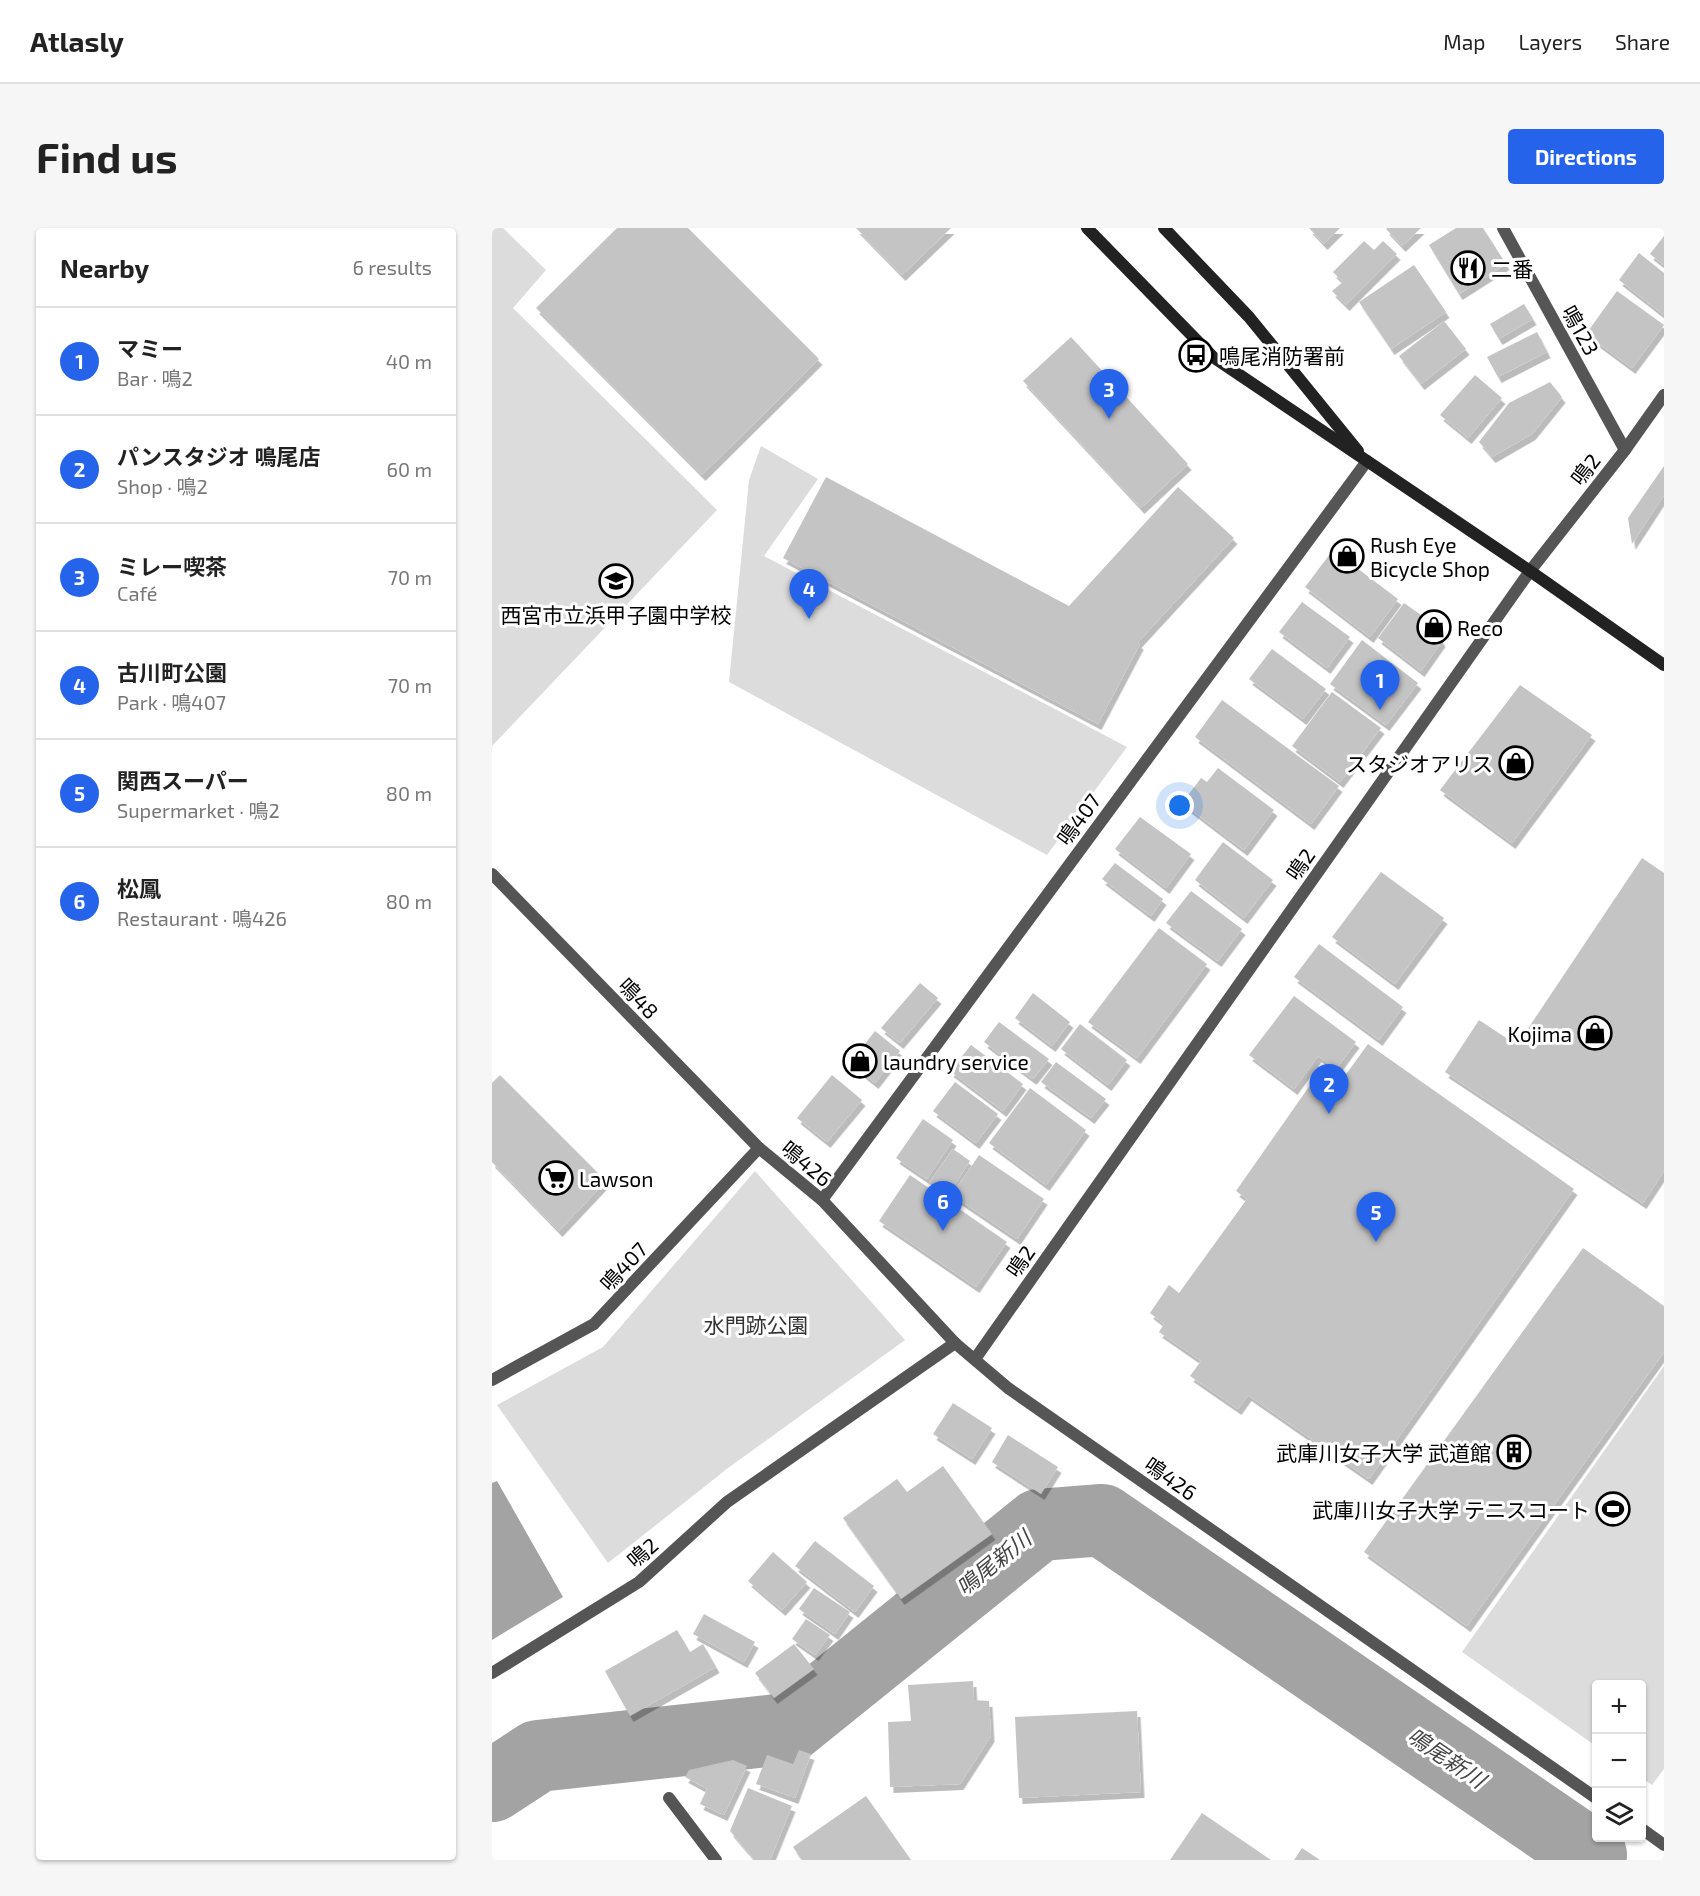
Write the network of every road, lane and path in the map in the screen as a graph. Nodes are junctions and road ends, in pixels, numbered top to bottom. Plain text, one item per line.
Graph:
1 (1087, 228) edge
2 (1164, 228) edge
3 (1503, 228) edge
4 (1664, 395) edge
5 (1625, 450) junction
6 (1366, 461) junction
7 (1530, 571) junction
8 (1664, 665) edge
9 (492, 874) edge
10 (759, 1148) junction
11 (822, 1200) junction
12 (955, 1344) junction
13 (975, 1359) junction
14 (492, 1380) edge
15 (492, 1673) edge
16 (1592, 1795) edge
17 (669, 1798) dead end
18 (1646, 1832) edge
19 (1664, 1845) edge
20 (717, 1860) edge

1 - 6 main road
2 - 6 main road
3 - 5 street, 鳴123
4 - 5 street, 鳴2
5 - 7 street, 鳴2
6 - 7 main road
6 - 11 street, 鳴407
7 - 8 main road
7 - 13 street, 鳴2
9 - 10 street, 鳴48
10 - 11 street, 鳴426
10 - 14 street, 鳴407
11 - 12 street, 鳴426
12 - 13 street, 鳴426
12 - 15 street, 鳴2
13 - 16 street, 鳴426
17 - 20 street
18 - 19 street

